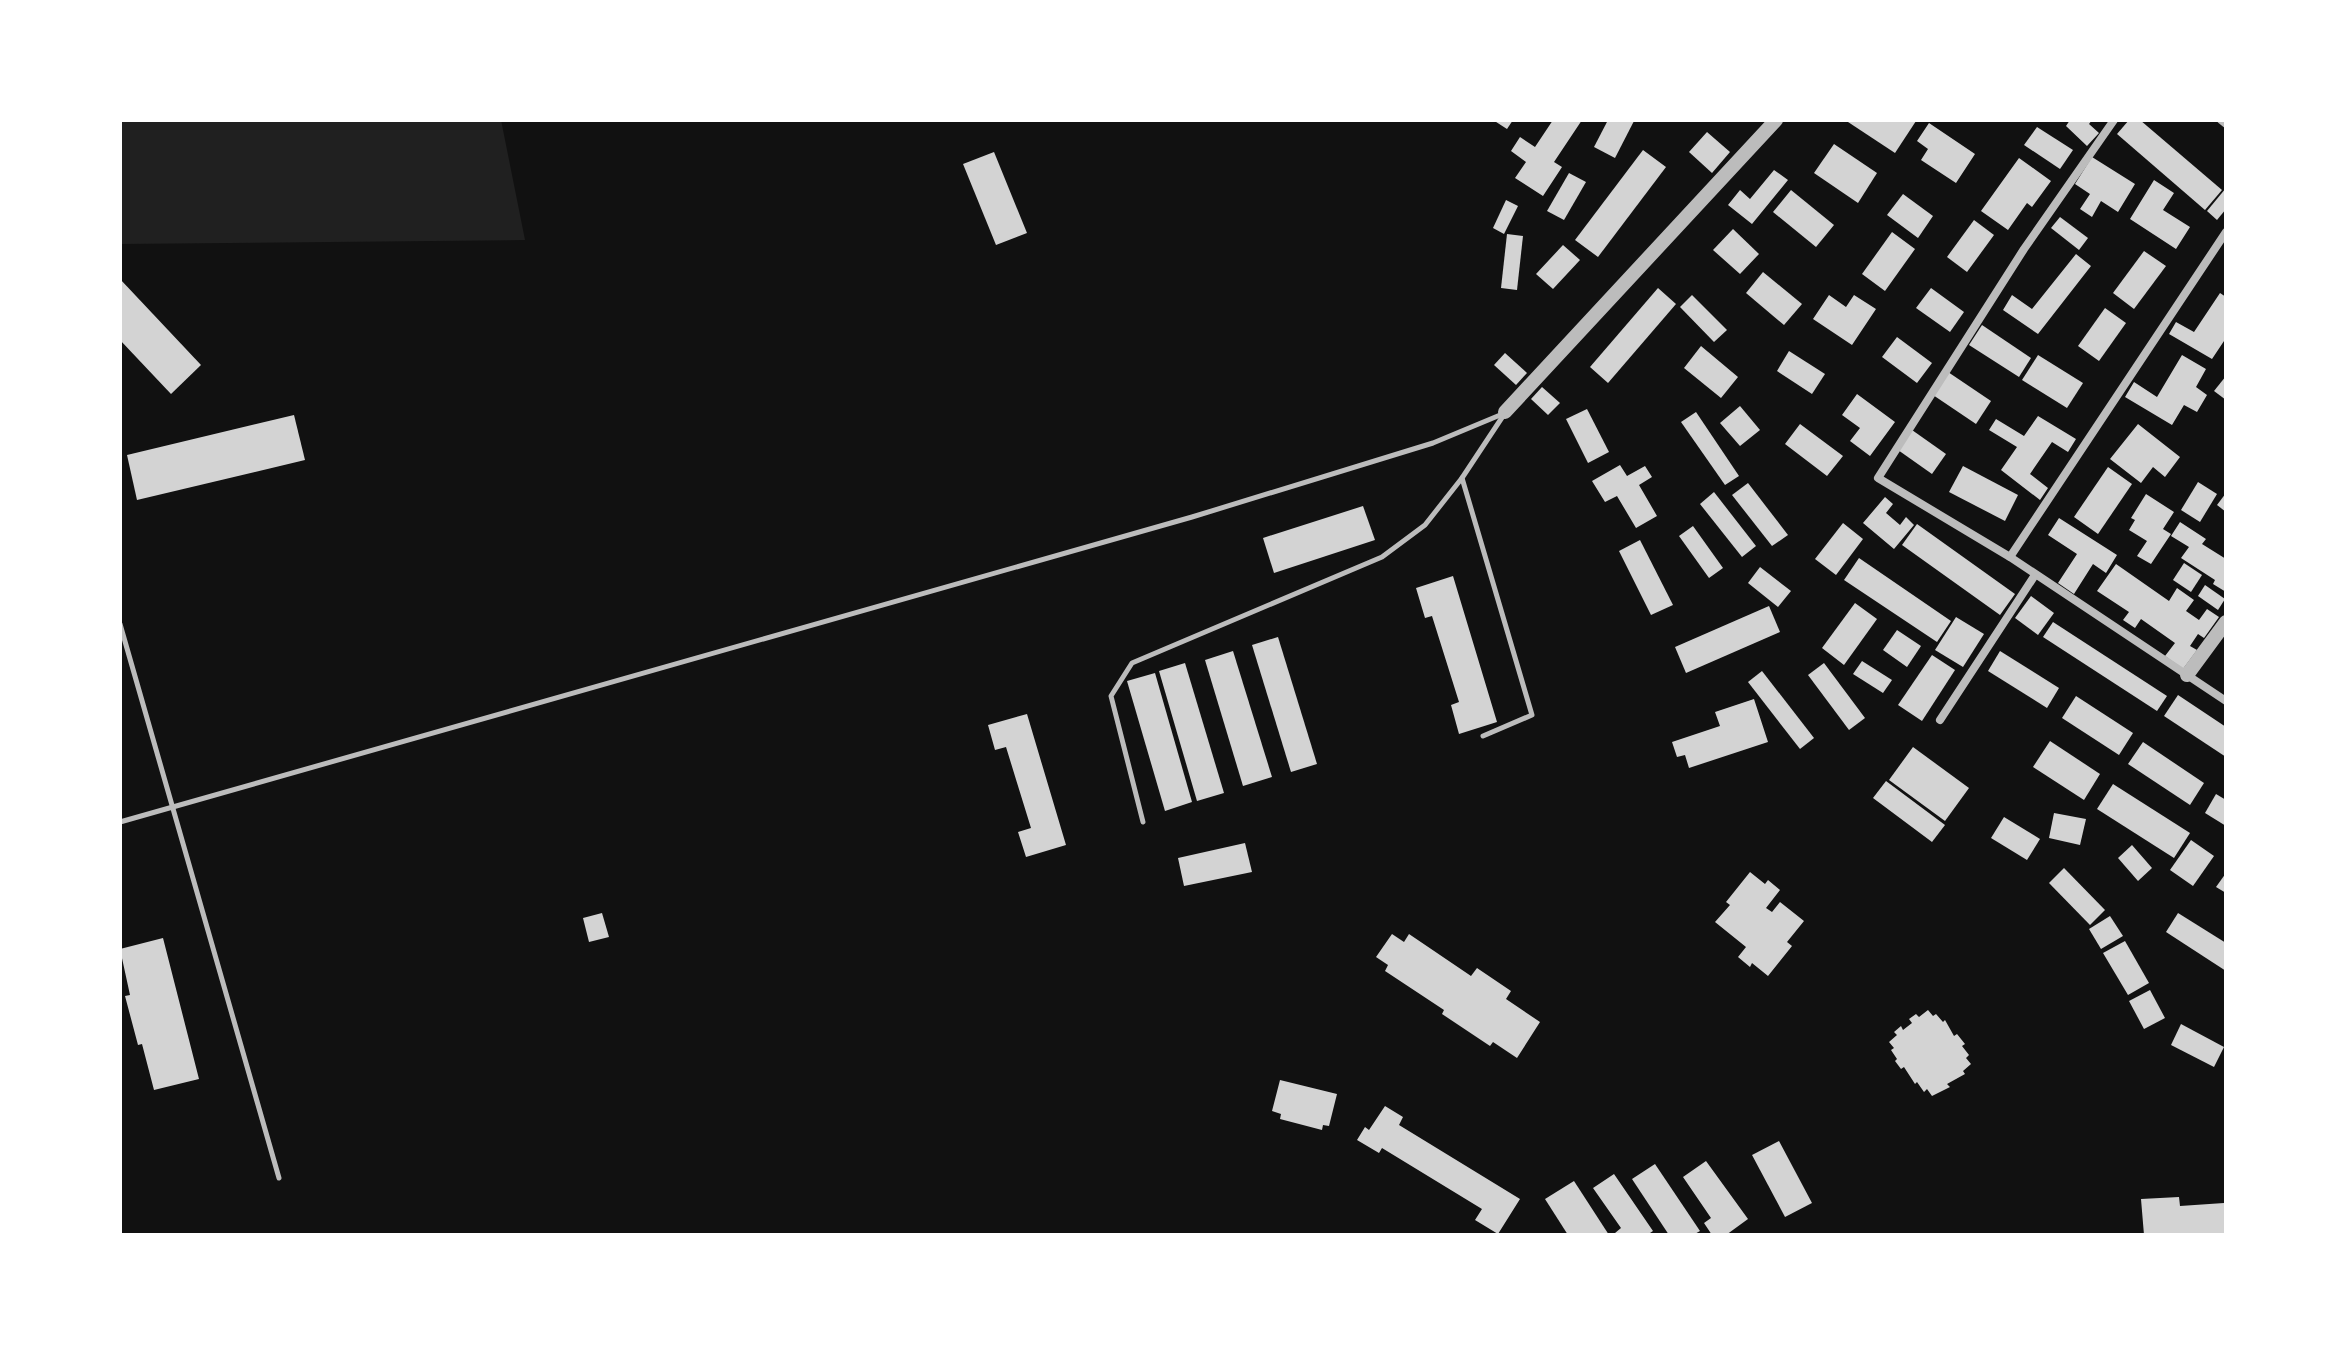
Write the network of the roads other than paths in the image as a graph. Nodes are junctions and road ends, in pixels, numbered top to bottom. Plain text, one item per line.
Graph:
1 (1776, 120) edge
2 (2114, 120) edge
3 (2221, 120) edge
4 (2226, 124) edge
5 (2226, 232) edge
6 (1505, 412) junction
7 (1462, 478) junction
8 (2010, 557) junction
9 (2035, 575) junction
10 (2226, 622) edge
11 (120, 624) edge
12 (2187, 675) junction
13 (2226, 701) edge
14 (1940, 720) dead end
15 (1483, 736) dead end
16 (173, 807) junction
17 (120, 822) edge
18 (1143, 822) dead end
19 (279, 1178) dead end

1 - 6 street
2 - 8 street
3 - 4 street
5 - 8 street
6 - 7 lane
6 - 16 lane
7 - 15 lane
7 - 18 lane
8 - 9 street
9 - 12 street
9 - 14 street
10 - 12 street
11 - 16 lane
12 - 13 street
16 - 17 lane
16 - 19 lane

